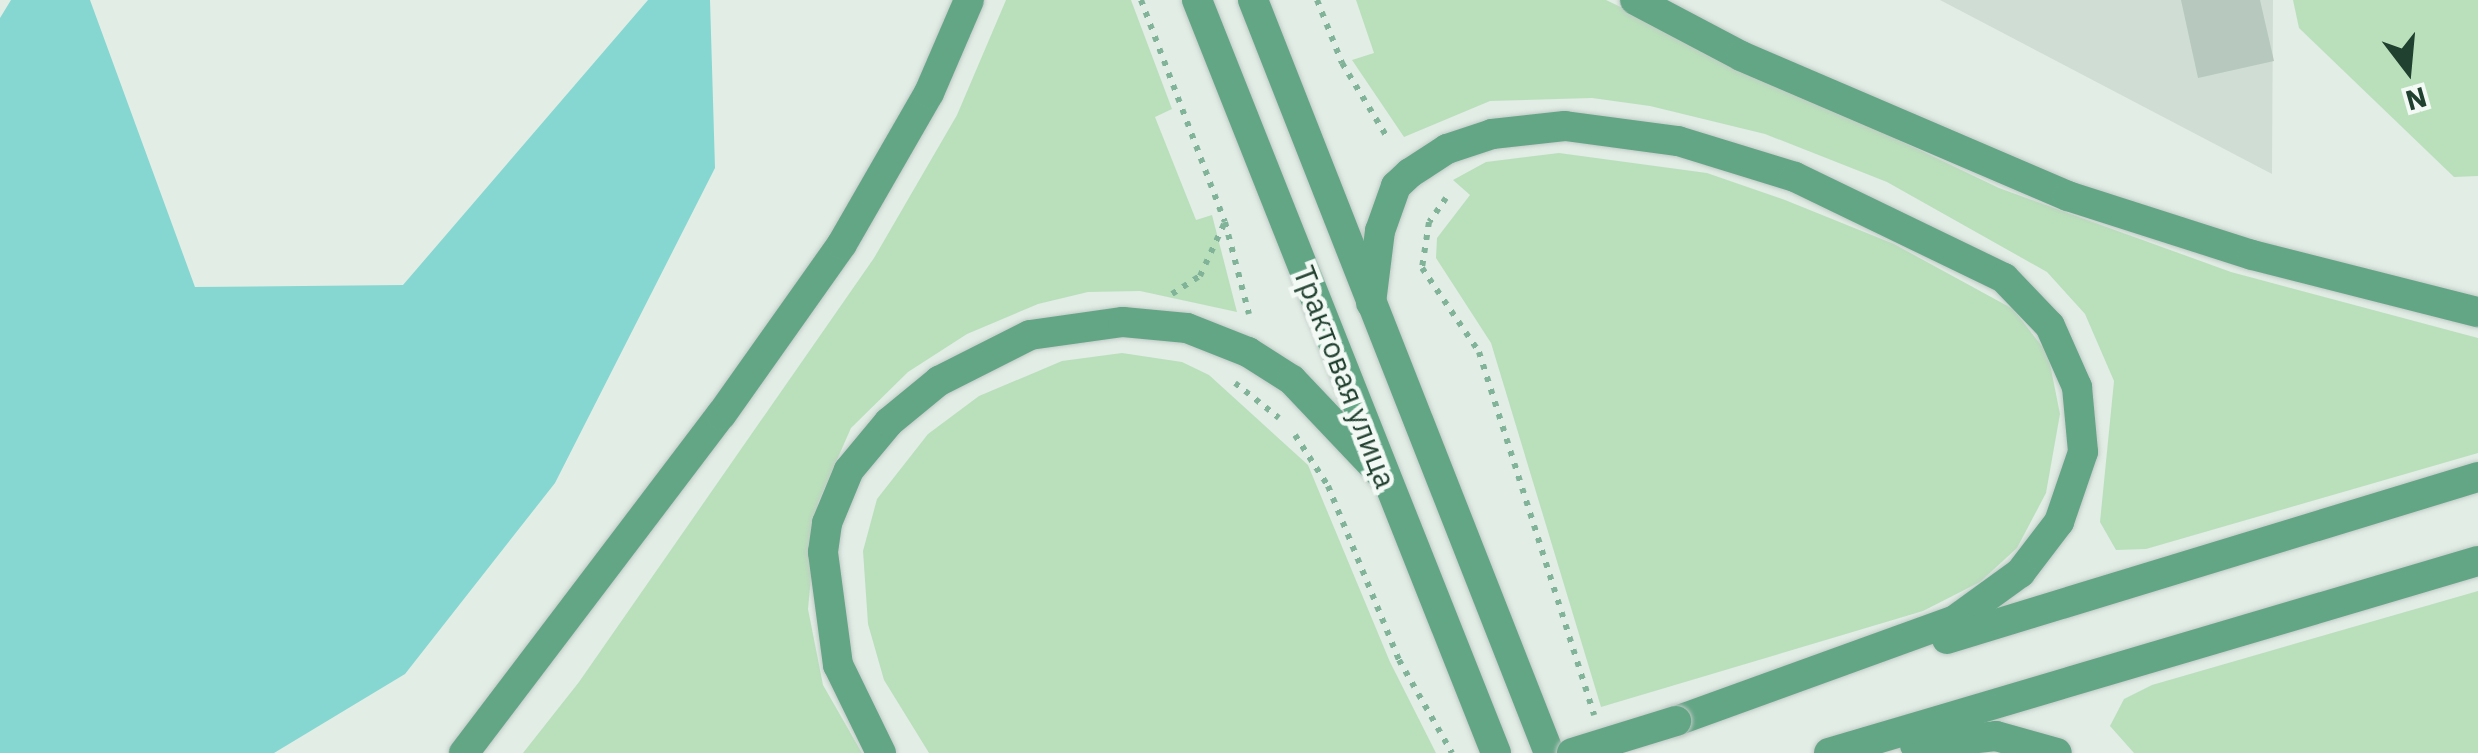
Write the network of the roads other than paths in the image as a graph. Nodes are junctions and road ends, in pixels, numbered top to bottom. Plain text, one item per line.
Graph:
1 (969, 0) edge
2 (1197, 0) edge
3 (1253, 0) edge
4 (1635, 0) edge
5 (1371, 303) junction
6 (2478, 312) edge
7 (1383, 476) junction
8 (2478, 477) edge
9 (2478, 561) edge
10 (1676, 721) junction
11 (464, 753) edge
12 (881, 753) edge
13 (1496, 753) edge
14 (1549, 753) edge
15 (1572, 753) edge
16 (1829, 753) edge
17 (1878, 753) edge
18 (2056, 753) edge

1 - 11 main road
2 - 7 main road, Трактовая улица
3 - 5 main road, Трактовая улица
4 - 6 main road
5 - 10 main road
5 - 14 main road, Трактовая улица
7 - 12 main road
7 - 13 main road, Трактовая улица
8 - 10 main road
9 - 16 main road
10 - 15 main road, bridge
17 - 18 main road

